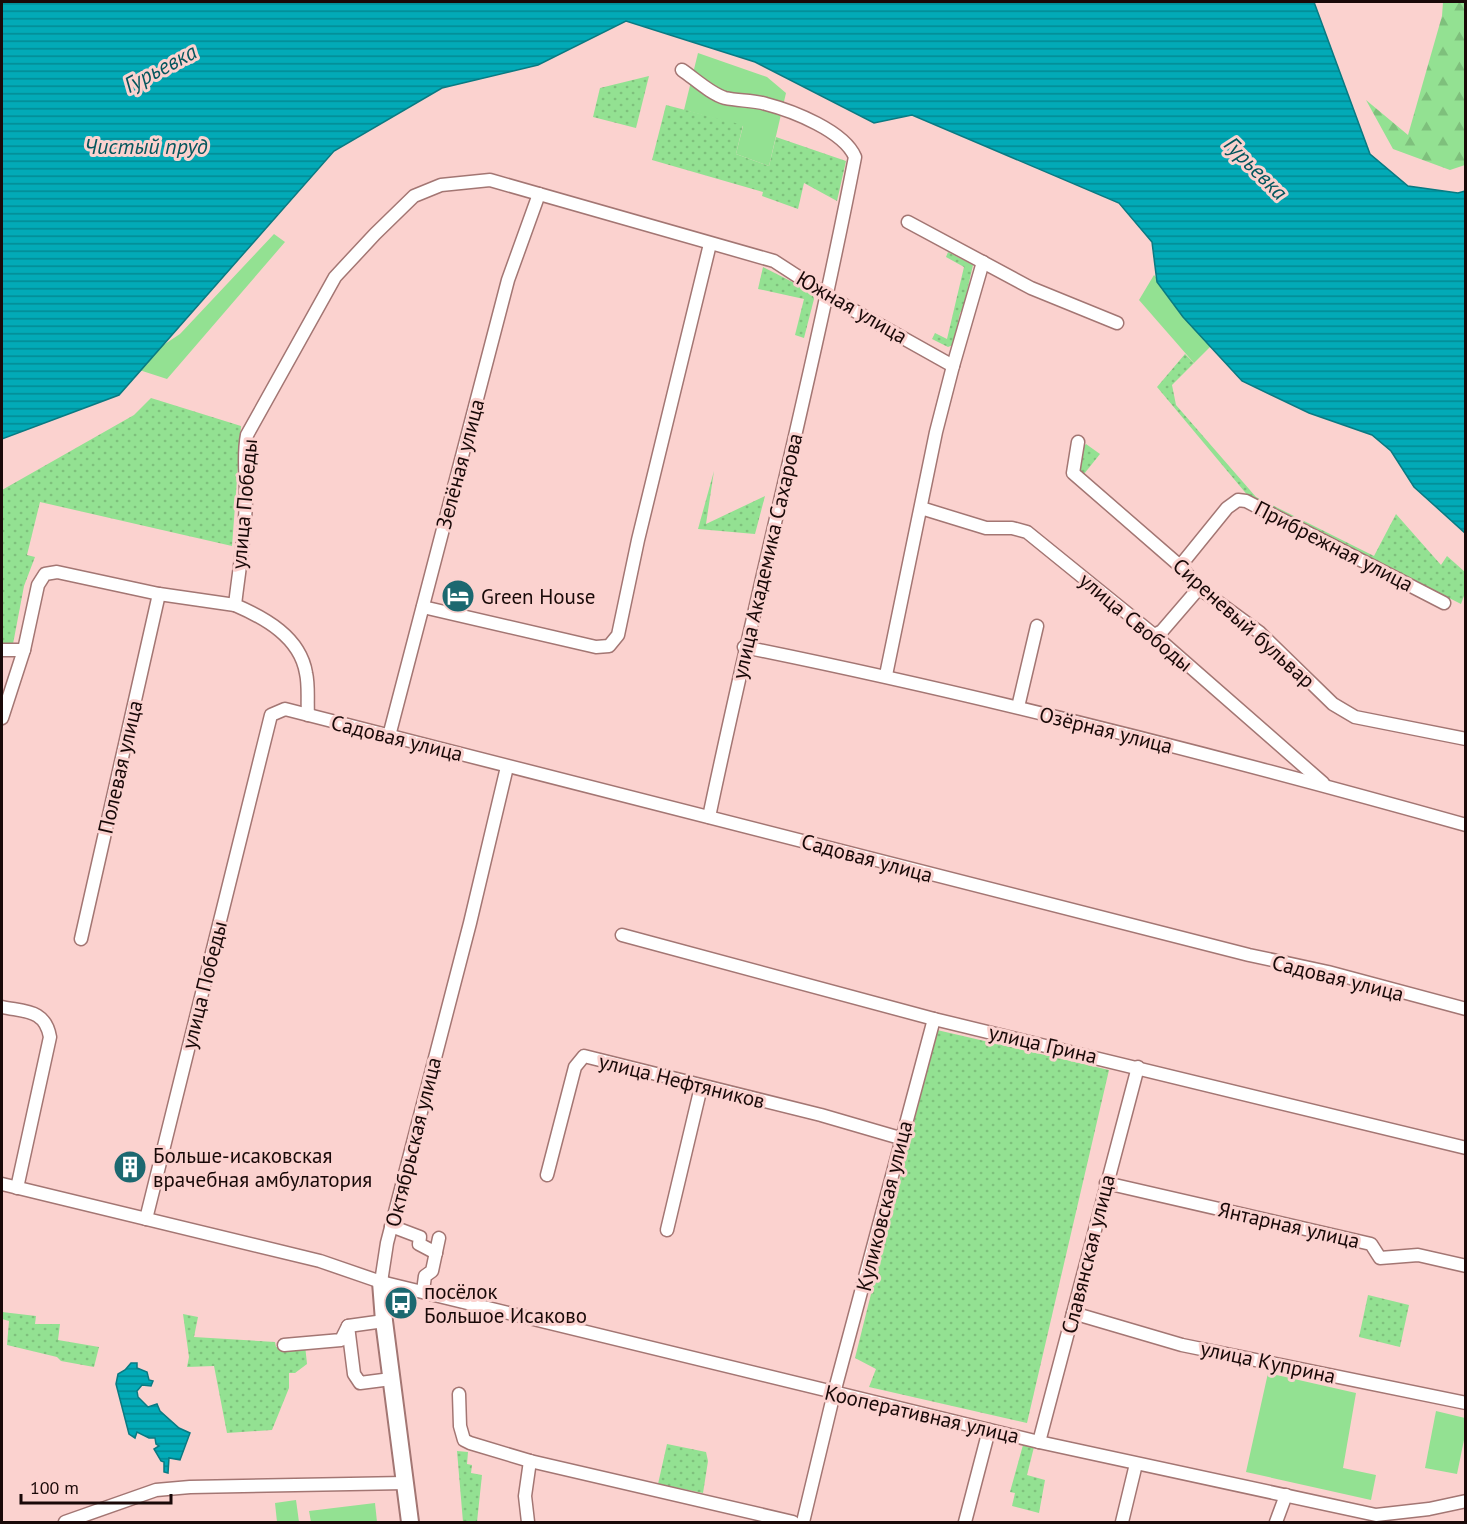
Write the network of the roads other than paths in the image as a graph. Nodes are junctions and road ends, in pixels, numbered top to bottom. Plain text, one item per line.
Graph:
1 (682, 70) dead end
2 (441, 185) joint
3 (539, 194) junction
4 (908, 222) dead end
5 (710, 244) junction
6 (983, 262) junction
7 (828, 296) junction
8 (1117, 323) dead end
9 (953, 366) junction
10 (1078, 442) dead end
11 (921, 508) junction
12 (1180, 566) junction
13 (1199, 588) junction
14 (159, 594) junction
15 (1444, 603) dead end
16 (235, 605) junction
17 (423, 607) junction
18 (1036, 626) dead end
19 (1154, 635) junction
20 (744, 647) junction
21 (2, 650) edge
22 (24, 650) junction
23 (886, 675) junction
24 (1018, 707) junction
25 (271, 715) joint
26 (308, 715) junction
27 (2, 718) edge
28 (389, 735) junction
29 (1466, 739) edge
30 (507, 767) junction
31 (1326, 786) junction
32 (709, 818) junction
33 (1466, 825) edge
34 (622, 935) dead end
35 (81, 939) dead end
36 (2, 1007) edge
37 (1466, 1010) edge
38 (934, 1019) junction
39 (1138, 1067) junction
40 (701, 1087) junction
41 (900, 1138) junction
42 (1466, 1148) edge
43 (548, 1175) dead end
44 (1106, 1183) junction
45 (2, 1184) edge
46 (16, 1188) junction
47 (146, 1220) junction
48 (391, 1226) junction
49 (667, 1230) dead end
50 (439, 1238) dead end
51 (436, 1253) junction
52 (1466, 1266) edge
53 (381, 1282) junction
54 (423, 1291) junction
55 (1073, 1313) junction
56 (384, 1321) junction
57 (348, 1326) junction
58 (284, 1345) dead end
59 (391, 1379) junction
60 (834, 1393) junction
61 (459, 1394) dead end
62 (1466, 1403) edge
63 (989, 1430) junction
64 (1040, 1442) junction
65 (530, 1461) junction
66 (1136, 1464) junction
67 (405, 1483) junction
68 (1286, 1495) junction
69 (1466, 1501) edge
70 (65, 1522) edge
71 (410, 1522) edge
72 (528, 1522) edge
73 (793, 1522) edge
74 (803, 1522) edge
75 (965, 1522) edge
76 (1122, 1522) edge
77 (1276, 1522) edge

1 - 7 street, улица Академика Сахарова
2 - 3 street, Южная улица
2 - 16 street, улица Победы
3 - 5 street, Южная улица
3 - 17 street, Зелёная улица
4 - 6 street
5 - 7 street, Южная улица
5 - 17 street
6 - 8 street
6 - 9 street
7 - 9 street, Южная улица
7 - 20 street, улица Академика Сахарова
9 - 11 street
10 - 12 street, Сиреневый бульвар
11 - 19 street, улица Свободы
11 - 23 street
12 - 13 street, Сиреневый бульвар
12 - 15 street, Прибрежная улица
13 - 19 street
13 - 29 street, Сиреневый бульвар
14 - 16 street
14 - 22 street
14 - 35 street, Полевая улица
16 - 26 street
17 - 28 street, Зелёная улица
18 - 24 street
19 - 31 street, улица Свободы
20 - 23 street, Озёрная улица
20 - 32 street, улица Академика Сахарова
21 - 22 street
22 - 27 street
23 - 24 street, Озёрная улица
24 - 31 street, Озёрная улица
25 - 26 street, Садовая улица
25 - 47 street, улица Победы
26 - 28 street, Садовая улица
28 - 30 street, Садовая улица
30 - 32 street, Садовая улица
30 - 48 street, Октябрьская улица
31 - 33 street, Озёрная улица
32 - 37 street, Садовая улица
34 - 38 street, улица Грина
36 - 46 street
38 - 39 street, улица Грина
38 - 41 street, Куликовская улица
39 - 42 street, улица Грина
39 - 44 street, Славянская улица
40 - 41 street, улица Нефтяников
40 - 43 street, улица Нефтяников
40 - 49 street
41 - 60 street, Куликовская улица
44 - 52 street, Янтарная улица
44 - 55 street, Славянская улица
45 - 46 street
46 - 47 street
47 - 53 street, Кооперативная улица
48 - 51 street
48 - 53 street, Октябрьская улица
50 - 51 street
51 - 54 street
53 - 54 street, Кооперативная улица
53 - 56 street, Октябрьская улица
54 - 60 street, Кооперативная улица
55 - 62 street, улица Куприна
55 - 64 street, Славянская улица
56 - 57 street
56 - 59 street, Октябрьская улица
57 - 58 street
57 - 59 street
59 - 67 street, Октябрьская улица
60 - 63 street, Кооперативная улица
60 - 74 street, Куликовская улица
61 - 65 street
63 - 64 street, Кооперативная улица
63 - 75 street
64 - 66 street, Кооперативная улица
65 - 72 street
65 - 73 street
66 - 68 street, Кооперативная улица
66 - 76 street
67 - 70 street
67 - 71 street, Октябрьская улица
68 - 69 street, Кооперативная улица
68 - 77 street

